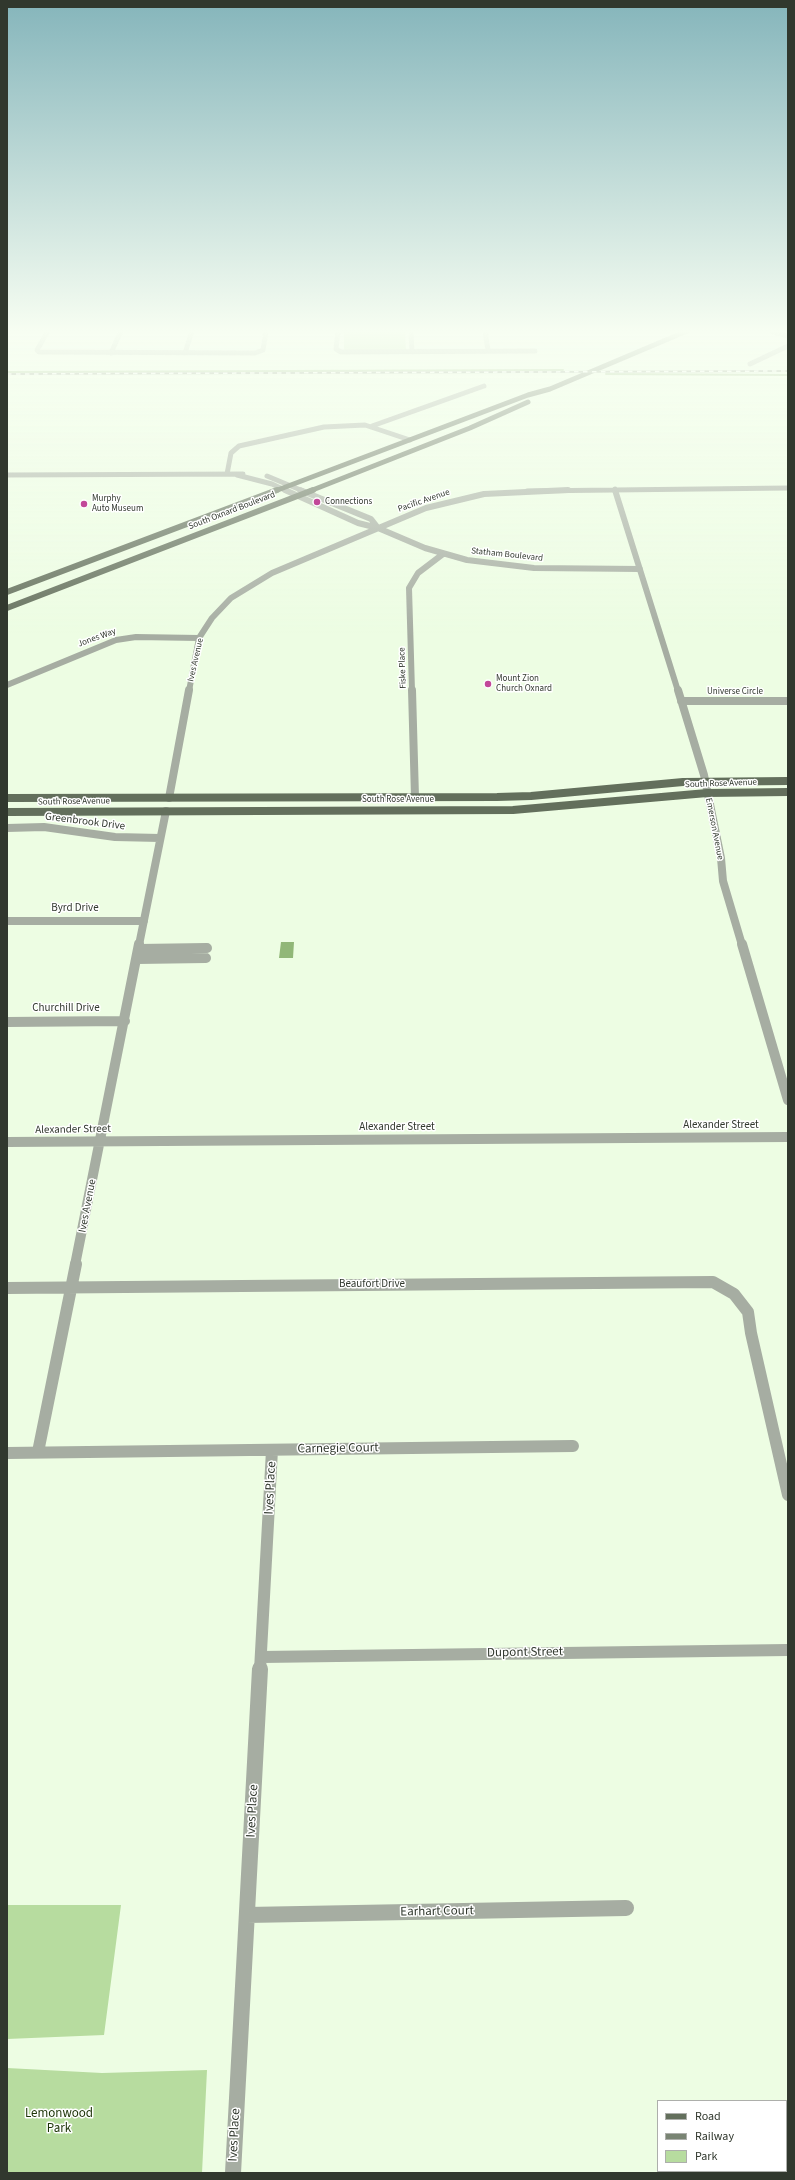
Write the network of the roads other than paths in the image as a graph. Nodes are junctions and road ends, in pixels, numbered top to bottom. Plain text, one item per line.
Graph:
1 (298, 433) edge
2 (390, 433) edge
3 (429, 433) edge
4 (457, 433) edge
5 (410, 440) junction
6 (226, 474) junction
7 (7, 475) edge
8 (238, 475) junction
9 (291, 485) junction
10 (281, 488) junction
11 (788, 488) edge
12 (615, 489) junction
13 (308, 492) junction
14 (297, 496) junction
15 (378, 528) junction
16 (443, 554) junction
17 (640, 569) junction
18 (7, 592) edge
19 (7, 608) edge
20 (200, 638) junction
21 (7, 684) edge
22 (681, 701) junction
23 (788, 701) edge
24 (788, 781) edge
25 (705, 782) junction
26 (788, 792) edge
27 (707, 793) junction
28 (292, 797) junction
29 (415, 797) junction
30 (7, 798) edge
31 (169, 798) junction
32 (166, 811) junction
33 (7, 812) edge
34 (7, 828) edge
35 (160, 838) junction
36 (7, 921) edge
37 (144, 921) junction
38 (208, 948) dead end
39 (139, 949) junction
40 (206, 958) dead end
41 (137, 960) junction
42 (125, 1021) junction
43 (7, 1022) edge
44 (788, 1100) edge
45 (788, 1137) edge
46 (101, 1141) junction
47 (7, 1142) edge
48 (72, 1287) junction
49 (7, 1288) edge
50 (573, 1446) dead end
51 (272, 1450) junction
52 (38, 1452) junction
53 (7, 1453) edge
54 (788, 1495) edge
55 (788, 1650) edge
56 (262, 1657) junction
57 (626, 1908) dead end
58 (247, 1915) junction
59 (233, 2173) edge

1 - 6 street
2 - 5 street
3 - 5 main road, South Oxnard Boulevard
4 - 13 main road, South Oxnard Boulevard
5 - 9 main road, South Oxnard Boulevard
6 - 7 street, Statham Boulevard
6 - 8 street, Statham Boulevard
8 - 9 street, Statham Boulevard
8 - 10 street, Statham Boulevard
9 - 10 main road, South Oxnard Boulevard
9 - 13 street, Statham Boulevard
10 - 14 street, Statham Boulevard
10 - 18 main road, South Oxnard Boulevard
11 - 12 street, Pacific Avenue
12 - 15 street, Pacific Avenue
12 - 17 street, Emerson Avenue
13 - 14 main road, South Oxnard Boulevard
13 - 15 street, Statham Boulevard
14 - 15 street, Statham Boulevard
14 - 19 main road, South Oxnard Boulevard
15 - 16 street, Statham Boulevard
15 - 20 street, Ives Avenue
16 - 17 street, Statham Boulevard
16 - 29 street, Fiske Place
17 - 22 street, Emerson Avenue
20 - 21 street, Jones Way
20 - 31 street, Ives Avenue
22 - 23 street, Universe Circle
22 - 25 street, Emerson Avenue
24 - 25 main road, South Rose Avenue
25 - 27 street, Emerson Avenue
25 - 29 main road, South Rose Avenue
26 - 27 main road, South Rose Avenue
27 - 32 main road, South Rose Avenue
27 - 44 street, Emerson Avenue
28 - 29 main road, South Rose Avenue
28 - 31 main road, South Rose Avenue
28 - 32 main road
30 - 31 main road, South Rose Avenue
32 - 33 main road, South Rose Avenue
32 - 35 street, Ives Avenue
34 - 35 street, Greenbrook Drive
35 - 37 street, Ives Avenue
36 - 37 street, Byrd Drive
37 - 39 street, Ives Avenue
38 - 39 street
39 - 41 street, Ives Avenue
40 - 41 street
41 - 42 street, Ives Avenue
42 - 43 street, Churchill Drive
42 - 46 street, Ives Avenue
45 - 46 street, Alexander Street
46 - 47 street, Alexander Street
46 - 48 street, Ives Avenue
48 - 49 street, Beaufort Drive
48 - 52 street, Ives Avenue
48 - 54 street, Beaufort Drive
50 - 51 street, Carnegie Court
51 - 52 street, Carnegie Court
51 - 56 street, Ives Place
52 - 53 street, Carnegie Court
55 - 56 street, Dupont Street
56 - 58 street, Ives Place
57 - 58 street, Earhart Court
58 - 59 street, Ives Place

